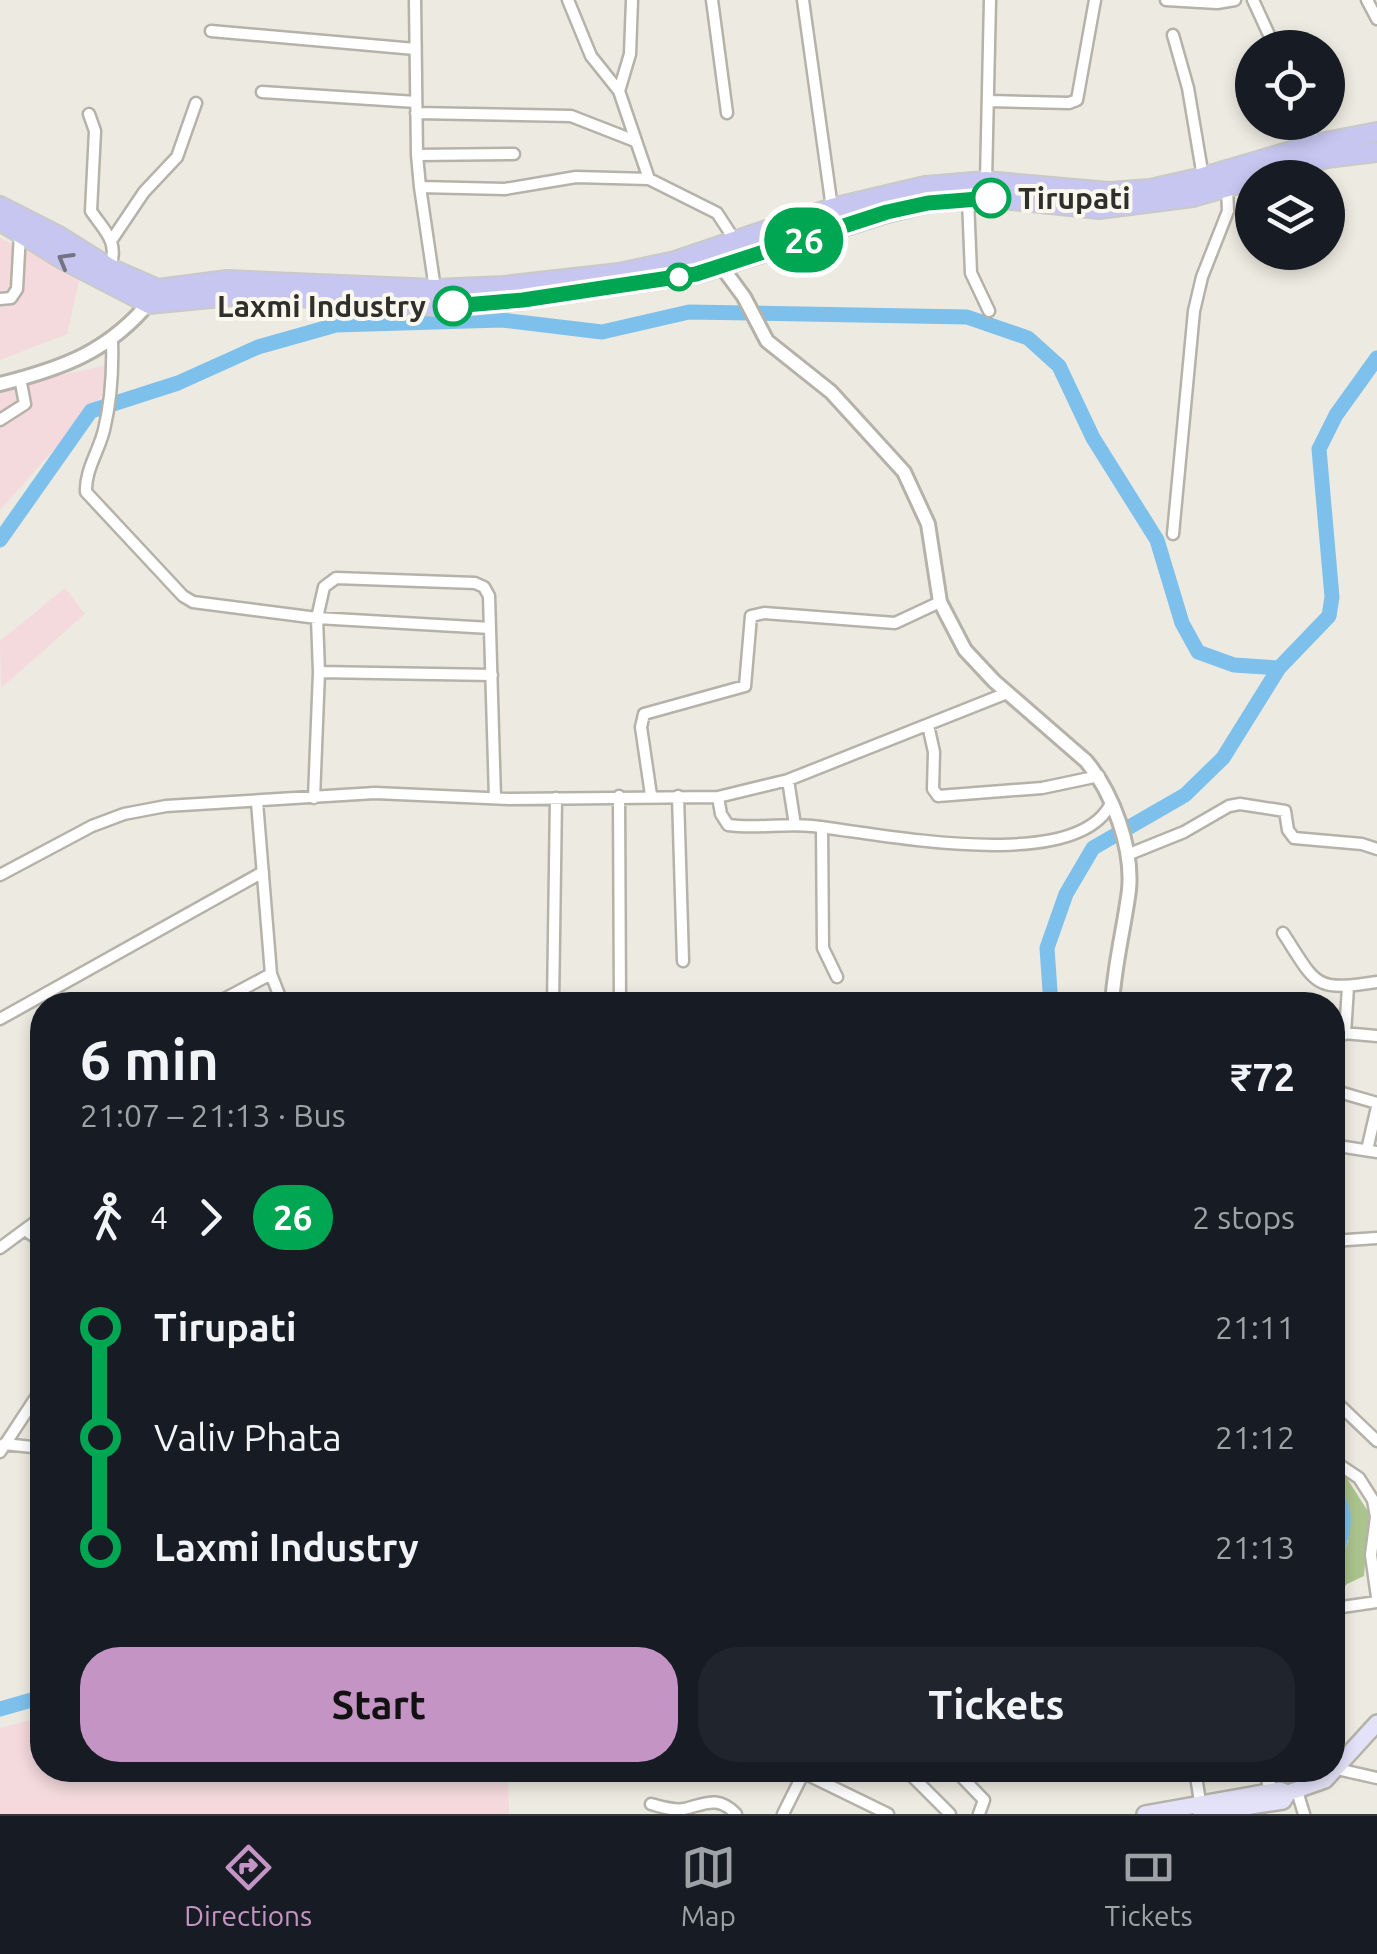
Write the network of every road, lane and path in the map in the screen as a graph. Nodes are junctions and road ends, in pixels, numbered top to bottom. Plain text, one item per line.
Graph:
1 (414, 0) edge
2 (568, 0) edge
3 (632, 0) edge
4 (712, 0) edge
5 (803, 0) edge
6 (990, 0) edge
7 (1095, 0) edge
8 (1166, 0) edge
9 (1236, 0) edge
10 (1253, 0) edge
11 (1368, 0) edge
12 (1377, 19) edge
13 (1267, 30) edge
14 (211, 31) dead end
15 (1173, 34) dead end
16 (415, 48) junction
17 (618, 91) junction
18 (262, 92) dead end
19 (989, 101) junction
20 (196, 103) dead end
21 (416, 108) junction
22 (727, 113) dead end
23 (89, 114) dead end
24 (1377, 132) edge
25 (1313, 140) edge
26 (636, 142) junction
27 (1315, 144) junction
28 (1377, 152) edge
29 (514, 154) dead end
30 (417, 156) junction
31 (1320, 160) edge
32 (1203, 177) junction
33 (649, 179) junction
34 (986, 182) junction
35 (1235, 185) edge
36 (420, 187) junction
37 (1227, 187) junction
38 (968, 198) junction
39 (0, 206) edge
40 (832, 208) junction
41 (0, 221) edge
42 (20, 232) junction
43 (113, 238) junction
44 (737, 242) junction
45 (714, 258) junction
46 (110, 268) junction
47 (435, 289) junction
48 (154, 296) junction
49 (0, 299) edge
50 (989, 312) dead end
51 (112, 341) junction
52 (20, 378) junction
53 (0, 384) edge
54 (828, 407) dead end
55 (846, 408) junction
56 (0, 420) edge
57 (1173, 534) dead end
58 (940, 602) junction
59 (317, 618) junction
60 (490, 628) junction
61 (319, 672) junction
62 (492, 675) junction
63 (1007, 693) junction
64 (928, 724) junction
65 (1098, 776) junction
66 (788, 780) junction
67 (650, 795) junction
68 (619, 796) junction
69 (678, 796) junction
70 (718, 797) junction
71 (314, 798) junction
72 (495, 798) junction
73 (556, 798) junction
74 (257, 802) junction
75 (1112, 806) junction
76 (795, 824) junction
77 (822, 828) junction
78 (1377, 849) edge
79 (1127, 854) junction
80 (263, 872) junction
81 (0, 875) edge
82 (1284, 933) dead end
83 (683, 961) dead end
84 (271, 974) junction
85 (837, 977) dead end
86 (1377, 982) edge
87 (1348, 986) junction
88 (47, 992) edge
89 (237, 992) edge
90 (278, 992) edge
91 (553, 992) edge
92 (620, 992) edge
93 (1112, 992) edge
94 (30, 1001) edge
95 (0, 1018) edge
96 (1345, 1034) joint
97 (1377, 1036) edge
98 (1345, 1094) edge
99 (1377, 1105) edge
100 (1345, 1148) edge
101 (1372, 1151) edge
102 (30, 1226) edge
103 (25, 1230) junction
104 (30, 1234) edge
105 (1377, 1238) edge
106 (1345, 1240) edge
107 (0, 1248) edge
108 (30, 1406) edge
109 (1345, 1410) edge
110 (1377, 1441) edge
111 (2, 1447) edge
112 (30, 1448) edge
113 (1345, 1469) edge
114 (1377, 1600) edge
115 (1345, 1609) edge
116 (1377, 1723) edge
117 (1345, 1761) edge
118 (1345, 1772) edge
119 (1377, 1778) edge
120 (800, 1782) edge
121 (826, 1782) edge
122 (918, 1782) edge
123 (967, 1782) edge
124 (1198, 1782) edge
125 (1269, 1782) edge
126 (1321, 1782) edge
127 (1293, 1792) junction
128 (1270, 1798) junction
129 (651, 1804) dead end
130 (1202, 1811) edge
131 (736, 1814) edge
132 (784, 1814) edge
133 (888, 1814) edge
134 (950, 1814) edge
135 (979, 1814) edge
136 (1145, 1814) edge
137 (1304, 1814) edge

1 - 16 street
2 - 17 street
3 - 17 street
4 - 22 street
5 - 40 street
6 - 19 street
7 - 19 street
8 - 9 street
10 - 13 street
11 - 12 street
14 - 16 street
15 - 32 street
16 - 21 street
17 - 26 street
18 - 21 street
19 - 34 street
20 - 43 street
21 - 26 street
21 - 30 street
23 - 43 street
24 - 27 main road
25 - 27 street
26 - 33 street
27 - 32 main road
28 - 31 main road
29 - 30 street
30 - 36 street
32 - 34 main road
33 - 36 street
33 - 44 street
34 - 40 main road
35 - 37 main road
36 - 47 street
37 - 38 main road
37 - 57 street
38 - 45 main road
38 - 50 street
39 - 46 main road
40 - 44 main road
41 - 42 main road
48 -> 42 main road
42 - 49 street
43 - 46 street
44 - 45 main road
45 - 47 main road
45 - 48 main road
45 - 55 street
46 - 48 main road
47 - 48 main road
48 - 51 street
51 - 52 street
51 - 59 street
52 - 53 street
52 - 56 street
54 - 55 street
55 - 58 street
58 - 63 street
58 - 67 street
59 - 60 street
59 - 60 street
59 - 61 street
60 - 62 street
61 - 62 street
61 - 71 street
62 - 72 street
63 - 64 street
63 - 65 street
64 - 65 street
64 - 66 street
65 - 75 street
66 - 70 street
66 - 76 street
67 - 68 street
67 - 69 street
68 - 73 street
68 - 92 street
69 - 70 street
69 - 83 street
70 - 76 street
71 - 72 street
71 - 74 street
72 - 73 street
73 - 91 street
74 - 80 street
74 - 81 street
75 - 77 street
75 - 79 street
76 - 77 street
77 - 85 street
78 - 79 street
79 - 93 street
80 - 84 street
80 - 88 street
82 - 87 street
84 - 89 street
84 - 90 street
86 - 87 street
87 - 96 street
94 - 95 street
96 - 97 street
98 - 99 street
99 - 101 street
100 - 101 street
102 - 103 street
103 - 104 street
103 - 107 street
105 - 106 street
108 - 111 street
109 - 110 street
111 - 112 street
113 - 114 street
114 - 115 street
116 - 117 main road
118 - 119 street
120 - 132 street
121 - 133 street
122 - 134 street
123 - 135 street
124 - 130 street
125 - 128 street
126 - 127 main road
127 - 128 main road
127 - 137 street
128 - 130 main road
129 - 131 street
130 - 136 main road

